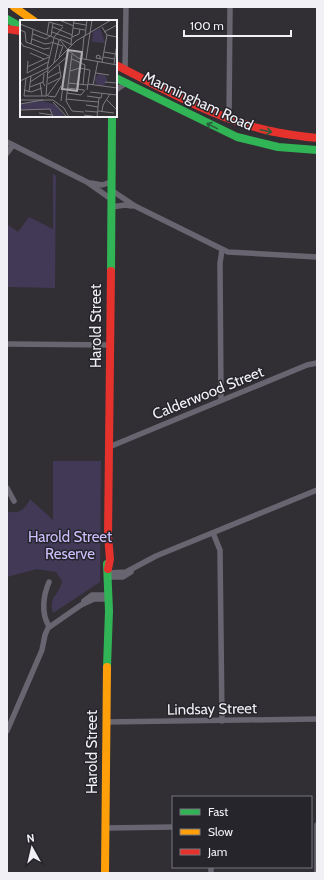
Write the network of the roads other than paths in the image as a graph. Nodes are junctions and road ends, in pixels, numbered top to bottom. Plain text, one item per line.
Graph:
1 (14, 7) edge
2 (126, 7) edge
3 (230, 7) edge
4 (23, 11) edge
5 (7, 19) edge
6 (33, 20) edge
7 (20, 27) edge
8 (7, 29) edge
9 (20, 31) edge
10 (117, 66) edge
11 (125, 70) junction
12 (117, 78) edge
13 (126, 83) junction
14 (117, 89) edge
15 (112, 117) edge
16 (229, 120) junction
17 (317, 138) edge
18 (7, 142) edge
19 (13, 145) junction
20 (317, 150) edge
21 (7, 153) edge
22 (87, 182) junction
23 (111, 186) junction
24 (111, 203) junction
25 (135, 206) junction
26 (222, 250) junction
27 (317, 257) edge
28 (7, 344) edge
29 (110, 345) junction
30 (317, 363) edge
31 (221, 400) junction
32 (109, 447) junction
33 (7, 488) edge
34 (317, 490) edge
35 (14, 501) dead end
36 (213, 533) junction
37 (108, 573) junction
38 (49, 582) dead end
39 (108, 599) junction
40 (50, 626) junction
41 (317, 719) edge
42 (222, 721) junction
43 (106, 722) junction
44 (7, 731) edge
45 (317, 825) edge
46 (172, 827) edge
47 (106, 828) junction
48 (105, 873) edge
49 (317, 873) edge

1 - 4 street
2 - 11 street
3 - 16 street
4 - 6 street
5 - 7 street
8 - 9 street
10 - 11 street, Manningham Road
11 - 16 street, Manningham Road
12 - 13 street, Manningham Road
13 - 14 street
20 -> 13 street, Manningham Road
15 - 23 street, Harold Street
16 -> 17 street, Manningham Road
18 - 19 street
19 - 21 street
19 - 22 street
22 - 23 street
22 - 24 street
23 - 24 street, Harold Street
23 - 25 street
24 - 25 street
24 - 29 street, Harold Street
25 - 26 street
26 - 27 street
26 - 31 street
28 - 29 street
29 - 32 street, Harold Street
30 - 31 street, Calderwood Street
31 - 32 street, Calderwood Street
32 - 37 street, Harold Street
33 - 35 street
34 - 36 street
36 - 37 street
36 - 42 street
37 - 39 street, Harold Street
38 - 40 street
39 - 40 street
39 - 43 street, Harold Street
40 - 44 street
41 - 42 street, Lindsay Street
42 - 43 street, Lindsay Street
43 - 47 street, Harold Street
45 - 49 street
46 - 47 street
47 - 48 street, Harold Street

